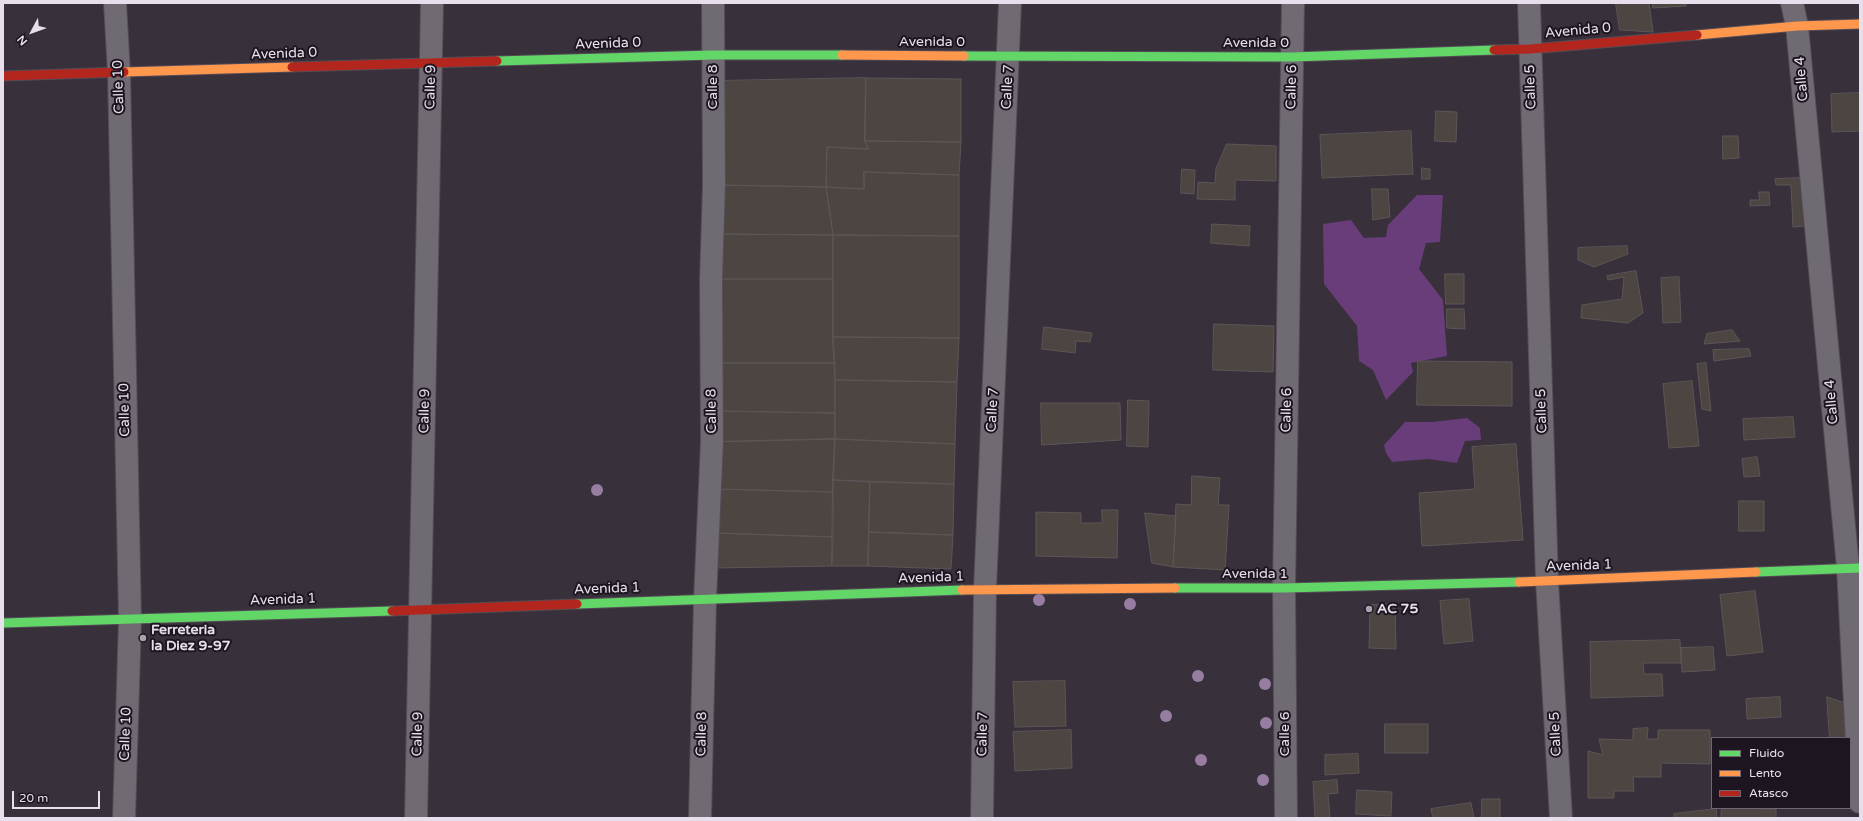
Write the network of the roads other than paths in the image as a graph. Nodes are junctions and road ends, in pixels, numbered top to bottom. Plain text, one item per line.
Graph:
1 (115, 3) edge
2 (432, 3) edge
3 (714, 3) edge
4 (1010, 3) edge
5 (1293, 3) edge
6 (1529, 3) edge
7 (1792, 3) edge
8 (1860, 24) edge
9 (1796, 26) junction
10 (1530, 49) junction
11 (713, 55) junction
12 (1009, 56) junction
13 (1292, 58) junction
14 (432, 64) junction
15 (119, 73) junction
16 (3, 76) edge
17 (1854, 568) edge
18 (1547, 581) junction
19 (1284, 588) junction
20 (984, 590) junction
21 (705, 600) junction
22 (421, 609) junction
23 (130, 620) junction
24 (3, 623) edge
25 (1860, 802) edge
26 (124, 818) edge
27 (416, 818) edge
28 (700, 818) edge
29 (982, 818) edge
30 (1286, 818) edge
31 (1561, 818) edge

1 - 15 street, Calle 10
2 - 14 street, Calle 9
3 - 11 street, Calle 8
4 - 12 street, Calle 7
5 - 13 street, Calle 6
6 - 10 street, Calle 5
7 - 9 street, Calle 4
8 - 9 street, Avenida 0
9 - 10 street, Avenida 0
9 - 17 street, Calle 4
10 - 13 street, Avenida 0
10 - 18 street, Calle 5
11 - 12 street, Avenida 0
11 - 14 street, Avenida 0
11 - 21 street, Calle 8
12 - 13 street, Avenida 0
12 - 20 street, Calle 7
13 - 19 street, Calle 6
14 - 15 street, Avenida 0
14 - 22 street, Calle 9
15 - 16 street, Avenida 0
15 - 23 street, Calle 10
17 - 18 street, Avenida 1
17 - 25 street, Calle 4
18 - 19 street, Avenida 1
18 - 31 street, Calle 5
19 - 20 street, Avenida 1
19 - 30 street, Calle 6
20 - 21 street, Avenida 1
20 - 29 street, Calle 7
21 - 22 street, Avenida 1
21 - 28 street, Calle 8
22 - 23 street, Avenida 1
22 - 27 street, Calle 9
23 - 24 street, Avenida 1
23 - 26 street, Calle 10

